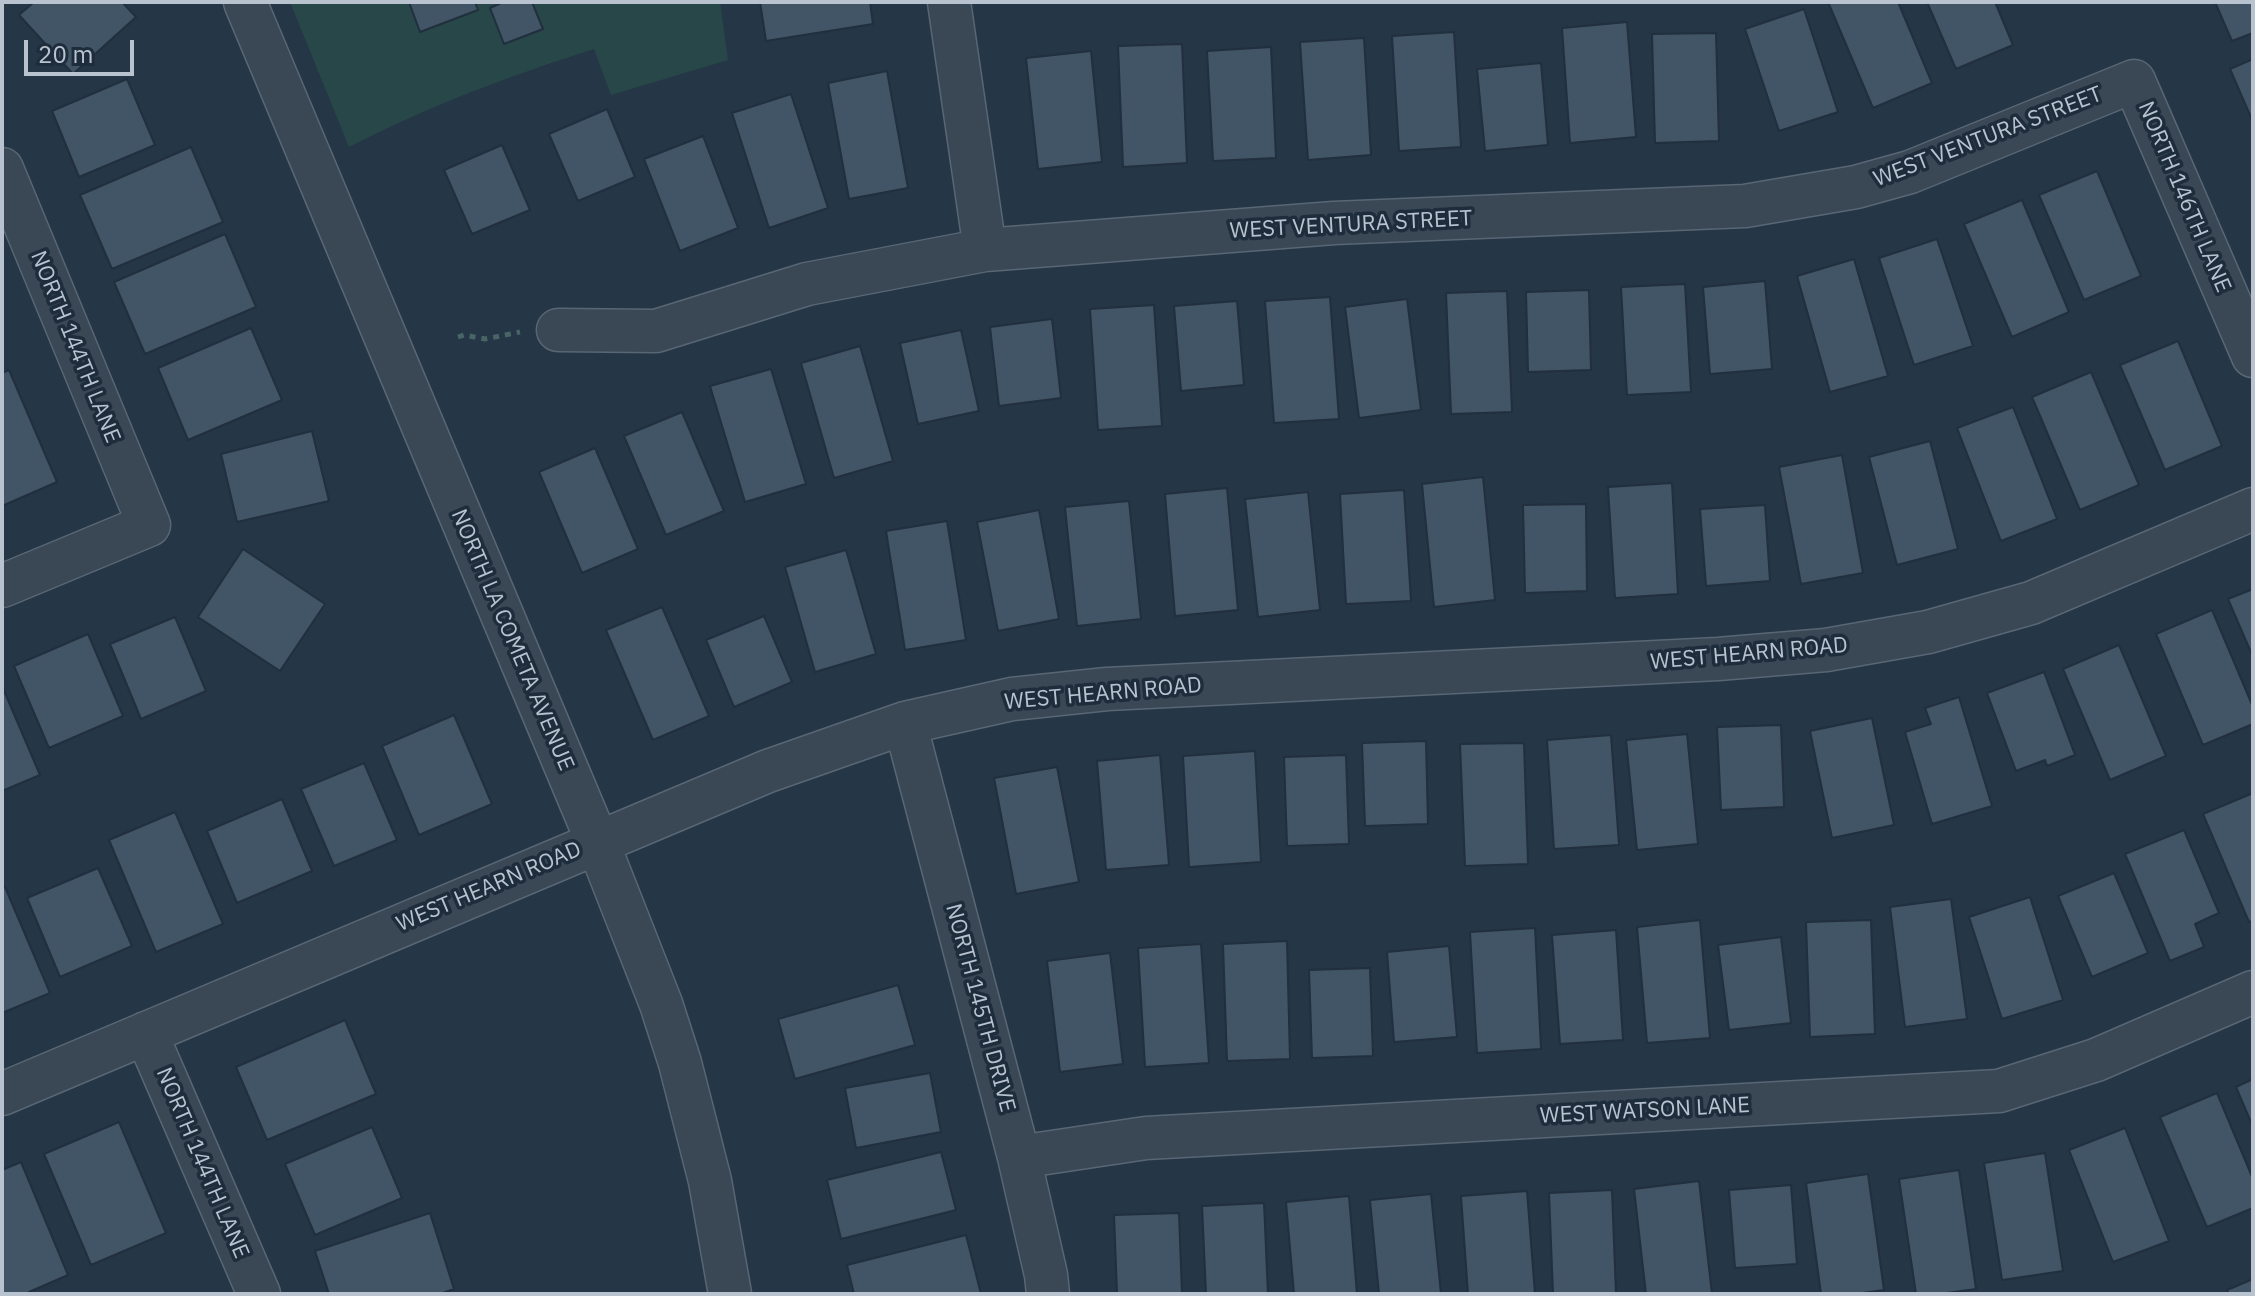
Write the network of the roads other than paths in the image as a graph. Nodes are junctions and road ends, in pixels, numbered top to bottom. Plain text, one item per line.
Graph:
1 (245, 2) edge
2 (949, 2) edge
3 (2134, 81) joint
4 (2, 169) edge
5 (985, 250) junction
6 (558, 330) road end
7 (2253, 356) edge
8 (2253, 509) edge
9 (2, 586) edge
10 (905, 723) junction
11 (597, 841) junction
12 (2253, 992) edge
13 (146, 1033) junction
14 (2, 1094) edge
15 (1019, 1157) junction
16 (259, 1294) edge
17 (730, 1294) edge
18 (1048, 1294) edge

1 - 11 street, NORTH LA COMETA AVENUE
2 - 5 street
3 - 5 street, WEST VENTURA STREET
3 - 7 street, NORTH 146TH LANE
4 - 9 street, NORTH 144TH LANE
5 - 6 street, WEST VENTURA STREET
8 - 10 street, WEST HEARN ROAD
10 - 11 street, WEST HEARN ROAD
10 - 15 street, NORTH 145TH DRIVE
11 - 13 street, WEST HEARN ROAD
11 - 17 street, NORTH LA COMETA AVENUE
12 - 15 street, WEST WATSON LANE
13 - 14 street, WEST HEARN ROAD
13 - 16 street, NORTH 144TH LANE
15 - 18 street, NORTH 145TH DRIVE

